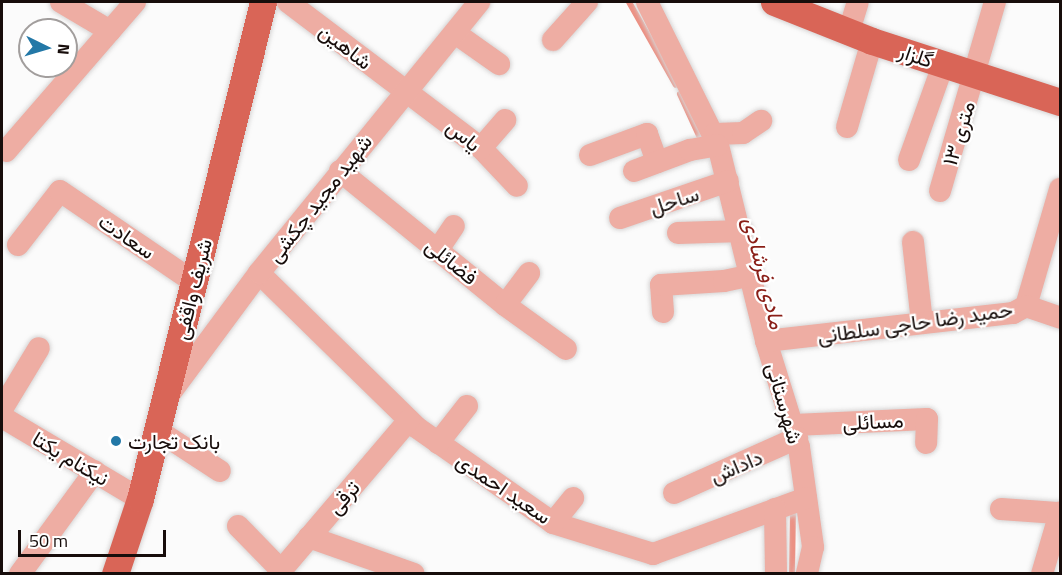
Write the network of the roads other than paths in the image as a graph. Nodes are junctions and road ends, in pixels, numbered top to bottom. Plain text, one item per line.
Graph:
1 (61, 2) edge
2 (135, 2) edge
3 (263, 2) edge
4 (288, 2) edge
5 (479, 2) edge
6 (587, 2) edge
7 (647, 2) edge
8 (774, 2) edge
9 (858, 2) edge
10 (995, 2) edge
11 (110, 31) junction
12 (455, 33) junction
13 (861, 36) junction
14 (553, 40) dead end
15 (499, 64) dead end
16 (943, 64) junction
17 (976, 75) junction
18 (405, 89) junction
19 (1060, 102) edge
20 (505, 120) dead end
21 (761, 121) dead end
22 (847, 127) dead end
23 (716, 140) junction
24 (482, 148) junction
25 (6, 150) dead end
26 (590, 155) dead end
27 (909, 160) dead end
28 (657, 162) junction
29 (340, 171) junction
30 (634, 171) dead end
31 (728, 181) junction
32 (517, 186) dead end
33 (1060, 189) edge
34 (940, 191) dead end
35 (620, 218) dead end
36 (454, 226) dead end
37 (742, 231) junction
38 (678, 233) dead end
39 (913, 242) dead end
40 (18, 245) dead end
41 (437, 251) junction
42 (259, 273) junction
43 (529, 273) dead end
44 (752, 275) junction
45 (194, 282) junction
46 (505, 305) junction
47 (1026, 306) junction
48 (663, 312) dead end
49 (1060, 318) edge
50 (922, 322) junction
51 (766, 341) junction
52 (39, 348) dead end
53 (566, 349) dead end
54 (165, 399) junction
55 (467, 406) dead end
56 (2, 409) edge
57 (2, 417) edge
58 (409, 420) junction
59 (157, 430) junction
60 (795, 431) junction
61 (438, 443) junction
62 (926, 443) dead end
63 (95, 471) junction
64 (220, 471) dead end
65 (674, 493) dead end
66 (573, 498) dead end
67 (806, 498) junction
68 (140, 500) junction
69 (775, 509) junction
70 (1001, 509) dead end
71 (1059, 513) edge
72 (553, 523) junction
73 (238, 526) dead end
74 (309, 537) junction
75 (813, 547) junction
76 (777, 566) edge
77 (370, 568) edge
78 (279, 572) edge
79 (20, 573) edge
80 (115, 573) edge
81 (414, 573) edge
82 (807, 573) edge
83 (1042, 573) edge

1 - 11 street
2 - 11 street
3 - 45 main road, شریف واقفی
4 - 18 street, شاهین
5 - 12 street, شهید مجید چکشی
6 - 14 street
7 - 23 street, شهرستانی
8 - 13 main road, گلزار
9 - 13 street
10 - 17 street, ۱۳ متری
11 - 25 street
12 - 15 street
12 - 18 street, شهید مجید چکشی
13 - 16 main road, گلزار
13 - 22 street
16 - 17 main road, گلزار
16 - 27 street
17 - 19 main road, گلزار
17 - 34 street, ۱۳ متری
18 - 24 street, یاس
18 - 29 street, شهید مجید چکشی
20 - 24 street
21 - 23 street
23 - 28 street
23 - 31 street, شهرستانی
24 - 32 street, یاس
26 - 28 street
28 - 30 street
29 - 41 street, فضائلی
29 - 42 street, شهید مجید چکشی
31 - 35 street, ساحل
31 - 37 street, شهرستانی
33 - 47 street
36 - 41 street
37 - 38 street
37 - 44 street, شهرستانی
39 - 50 street
40 - 45 street, سعادت
41 - 46 street, فضائلی
42 - 54 street, شهید مجید چکشی
42 - 58 street, سعید احمدی
43 - 46 street
44 - 48 street
44 - 51 street, شهرستانی
45 - 54 main road, شریف واقفی
46 - 53 street, فضائلی
47 - 49 street, حمید رضا حاجی سلطانی
47 - 50 street, حمید رضا حاجی سلطانی
50 - 51 street, حمید رضا حاجی سلطانی
51 - 60 street, شهرستانی
52 - 56 street
54 - 59 main road, شریف واقفی
55 - 61 street
57 - 63 street, نیکنام یکتا
58 - 61 street, سعید احمدی
58 - 74 street, ترقی
59 - 64 street
59 - 68 main road, شریف واقفی
60 - 62 street, مسائلی
60 - 65 street, داداش
60 - 67 street, شهرستانی
61 - 72 street, سعید احمدی
63 - 68 street, نیکنام یکتا
63 - 79 street
66 - 72 street
67 - 69 street, سعید احمدی
67 - 75 street, شهرستانی
68 - 80 main road, شریف واقفی
69 - 72 street, سعید احمدی
69 - 76 street
70 - 71 street
71 - 83 street
73 - 78 street
74 - 77 street
74 - 78 street, ترقی
75 - 76 street
75 - 82 street, شهرستانی
77 - 81 street

